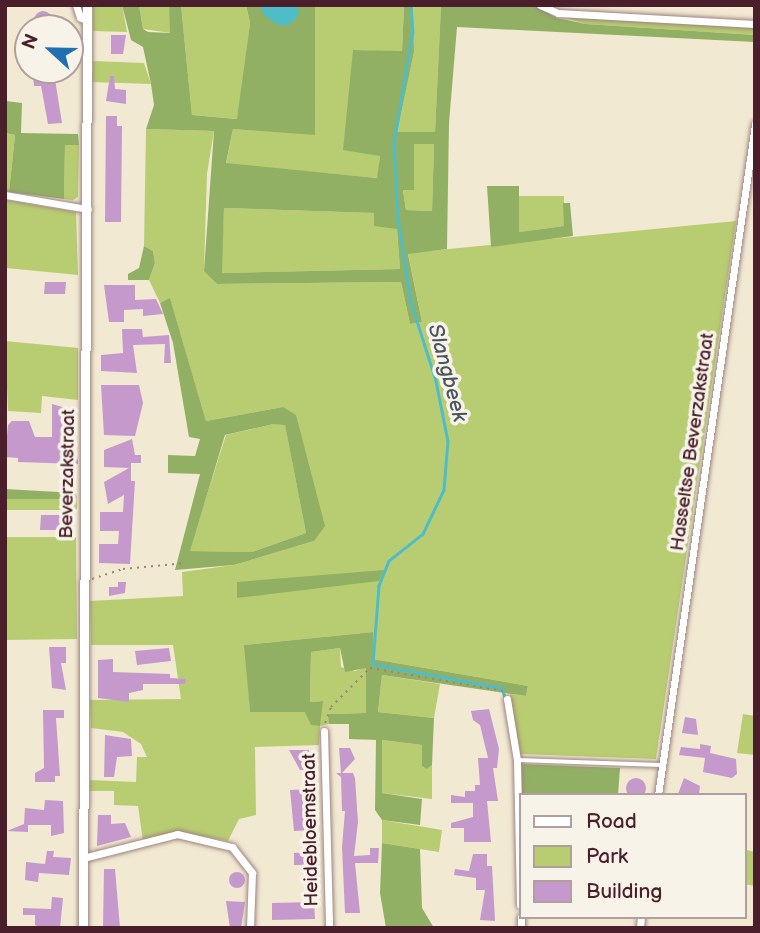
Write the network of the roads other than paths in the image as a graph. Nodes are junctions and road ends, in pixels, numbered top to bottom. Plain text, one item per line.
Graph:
1 (76, 5) edge
2 (87, 5) edge
3 (540, 5) edge
4 (601, 5) edge
5 (602, 14) junction
6 (87, 21) junction
7 (755, 24) edge
8 (755, 124) edge
9 (5, 195) edge
10 (88, 209) junction
11 (508, 699) road end
12 (324, 731) road end
13 (517, 760) junction
14 (663, 765) junction
15 (658, 793) edge
16 (518, 808) edge
17 (83, 858) junction
18 (83, 928) edge
19 (250, 928) edge
20 (329, 928) edge

1 - 6 street
2 - 6 street, Beverzakstraat
3 - 5 street
4 - 5 street
5 - 7 street
6 - 10 street, Beverzakstraat
8 - 14 street, Hasseltse Beverzakstraat
9 - 10 street
10 - 17 street, Beverzakstraat
11 - 13 street
12 - 20 street, Heidebloemstraat
13 - 14 lane
13 - 16 street
14 - 15 street, Hasseltse Beverzakstraat
17 - 18 street, Beverzakstraat
17 - 19 street

